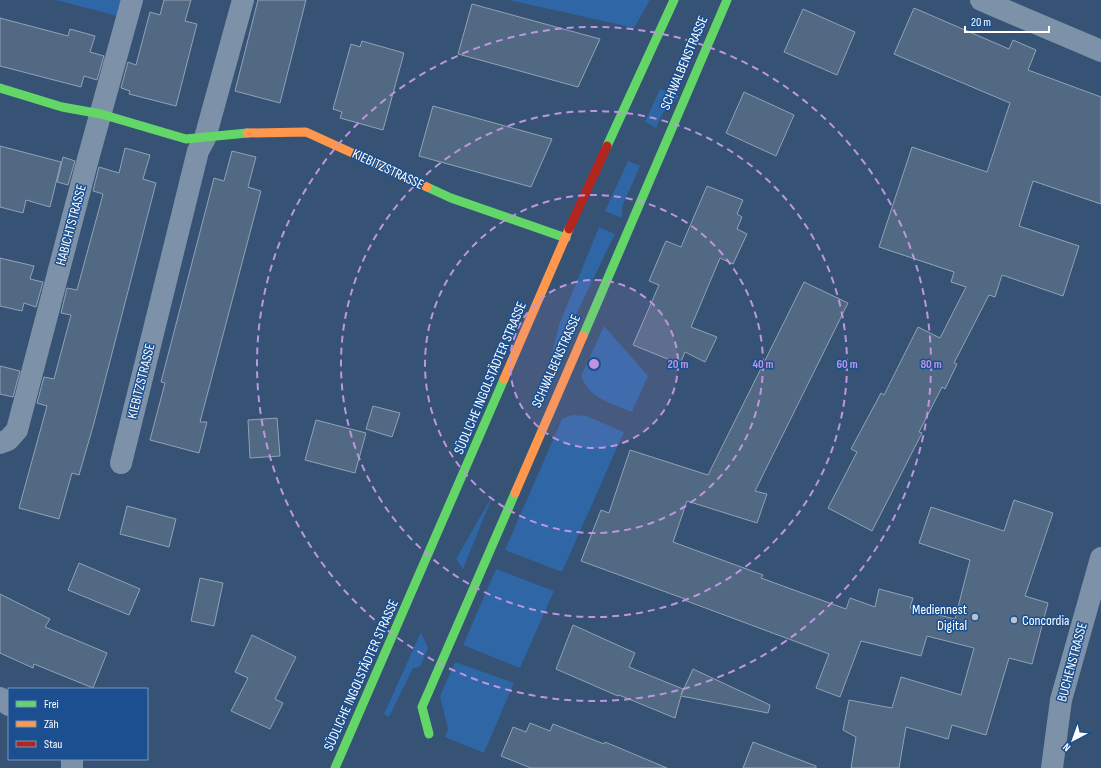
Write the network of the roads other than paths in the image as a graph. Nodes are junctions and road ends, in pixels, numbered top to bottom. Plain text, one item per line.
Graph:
1 (132, 0) edge
2 (243, 0) edge
3 (674, 0) edge
4 (727, 0) edge
5 (981, 0) edge
6 (1101, 51) edge
7 (0, 88) edge
8 (101, 114) junction
9 (205, 138) junction
10 (566, 238) junction
11 (0, 443) edge
12 (120, 463) dead end
13 (1101, 558) edge
14 (0, 698) edge
15 (8, 704) edge
16 (429, 734) dead end
17 (335, 768) edge
18 (1052, 768) edge

1 - 8 street, HABICHTSTRASSE
2 - 9 street, KIEBITZSTRASSE
3 - 10 street, SÜDLICHE INGOLSTÄDTER STRASSE
4 - 16 street, SCHWALBENSTRASSE
5 - 6 street
7 - 8 street, KIEBITZSTRASSE
8 - 9 street, KIEBITZSTRASSE
8 - 11 street, HABICHTSTRASSE
9 - 10 street, KIEBITZSTRASSE
9 - 12 street, KIEBITZSTRASSE
10 - 17 street, SÜDLICHE INGOLSTÄDTER STRASSE
13 - 18 street, BUCHENSTRASSE
14 - 15 street

